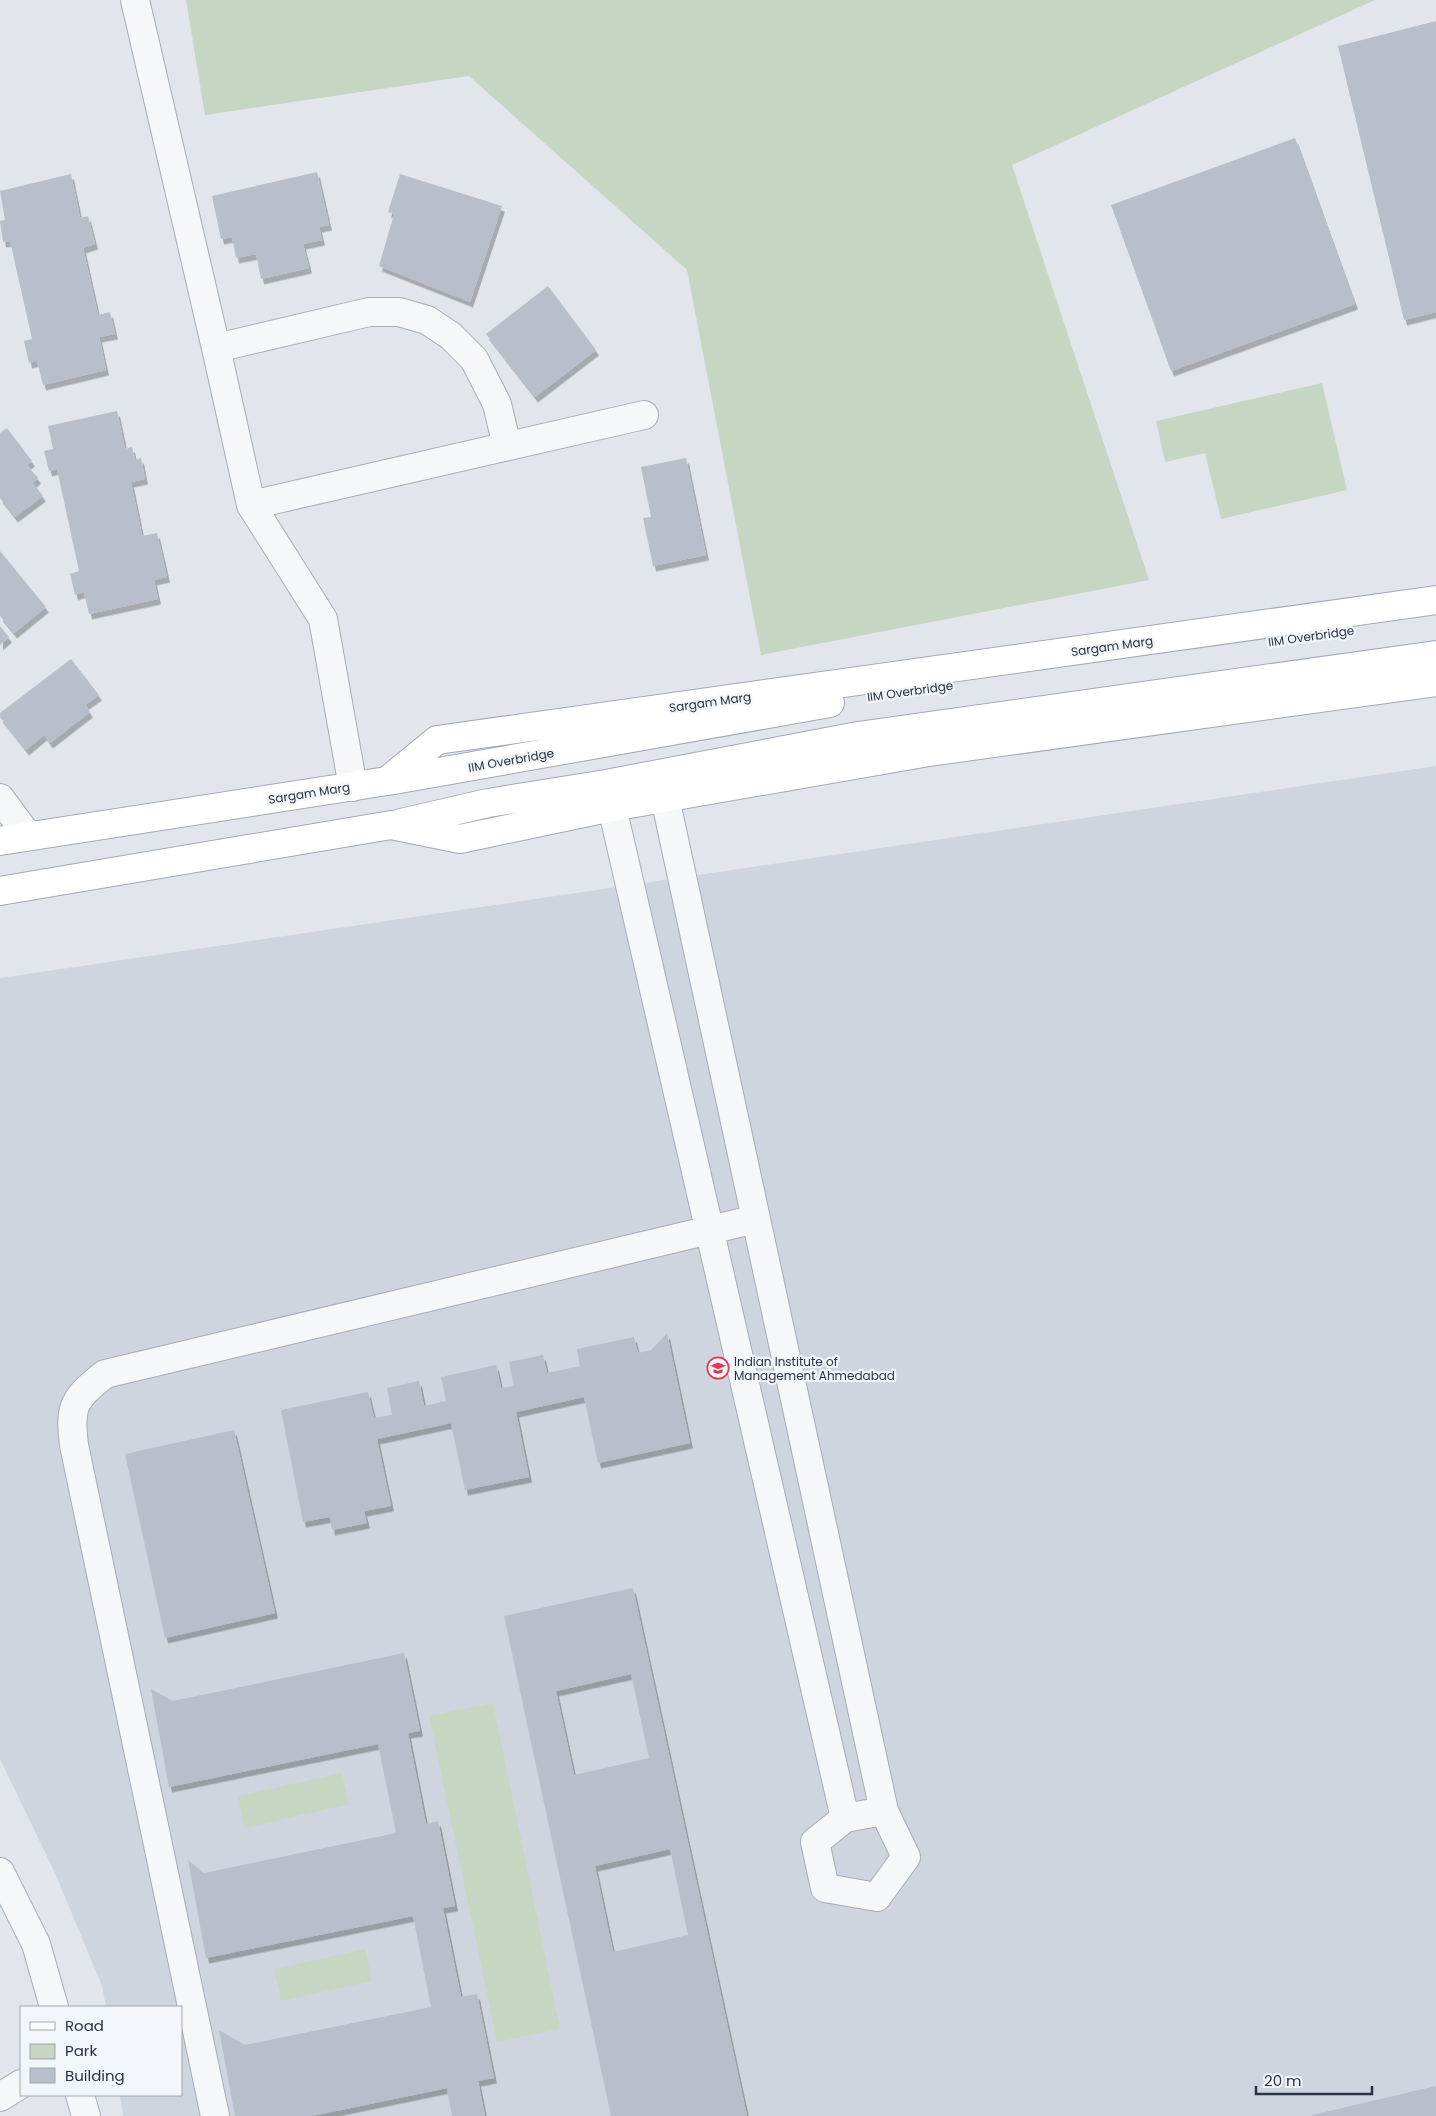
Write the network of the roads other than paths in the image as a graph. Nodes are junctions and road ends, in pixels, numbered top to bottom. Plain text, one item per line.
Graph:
1 (134, 0) edge
2 (216, 348) junction
3 (644, 415) dead end
4 (506, 446) junction
5 (251, 505) junction
6 (1436, 600) edge
7 (1436, 620) edge
8 (1436, 655) edge
9 (1436, 682) edge
10 (387, 781) junction
11 (354, 787) junction
12 (609, 795) junction
13 (0, 798) edge
14 (665, 798) junction
15 (28, 836) junction
16 (0, 841) edge
17 (0, 891) edge
18 (756, 1219) junction
19 (710, 1228) junction
20 (884, 1811) junction
21 (846, 1818) junction
22 (0, 1872) edge
23 (54, 2006) edge
24 (20, 2085) edge
25 (80, 2096) edge
26 (0, 2097) edge
27 (86, 2116) edge
28 (215, 2116) edge

1 - 2 street
2 - 4 street
2 - 5 street
3 - 4 street
4 - 5 street
5 - 11 street
6 - 10 main road, Sargam Marg
7 - 10 main road, IIM Overbridge
8 - 12 main road
9 - 14 main road
10 - 11 main road, Sargam Marg
11 - 15 main road, Sargam Marg
12 - 14 main road
12 - 17 main road
12 - 19 street
13 - 15 street
14 - 18 street
15 - 16 main road, Sargam Marg
18 - 19 street
18 - 20 street
19 - 21 street
19 - 28 street
20 - 21 street
20 - 21 street
22 - 23 street
24 - 26 street
25 - 27 street

